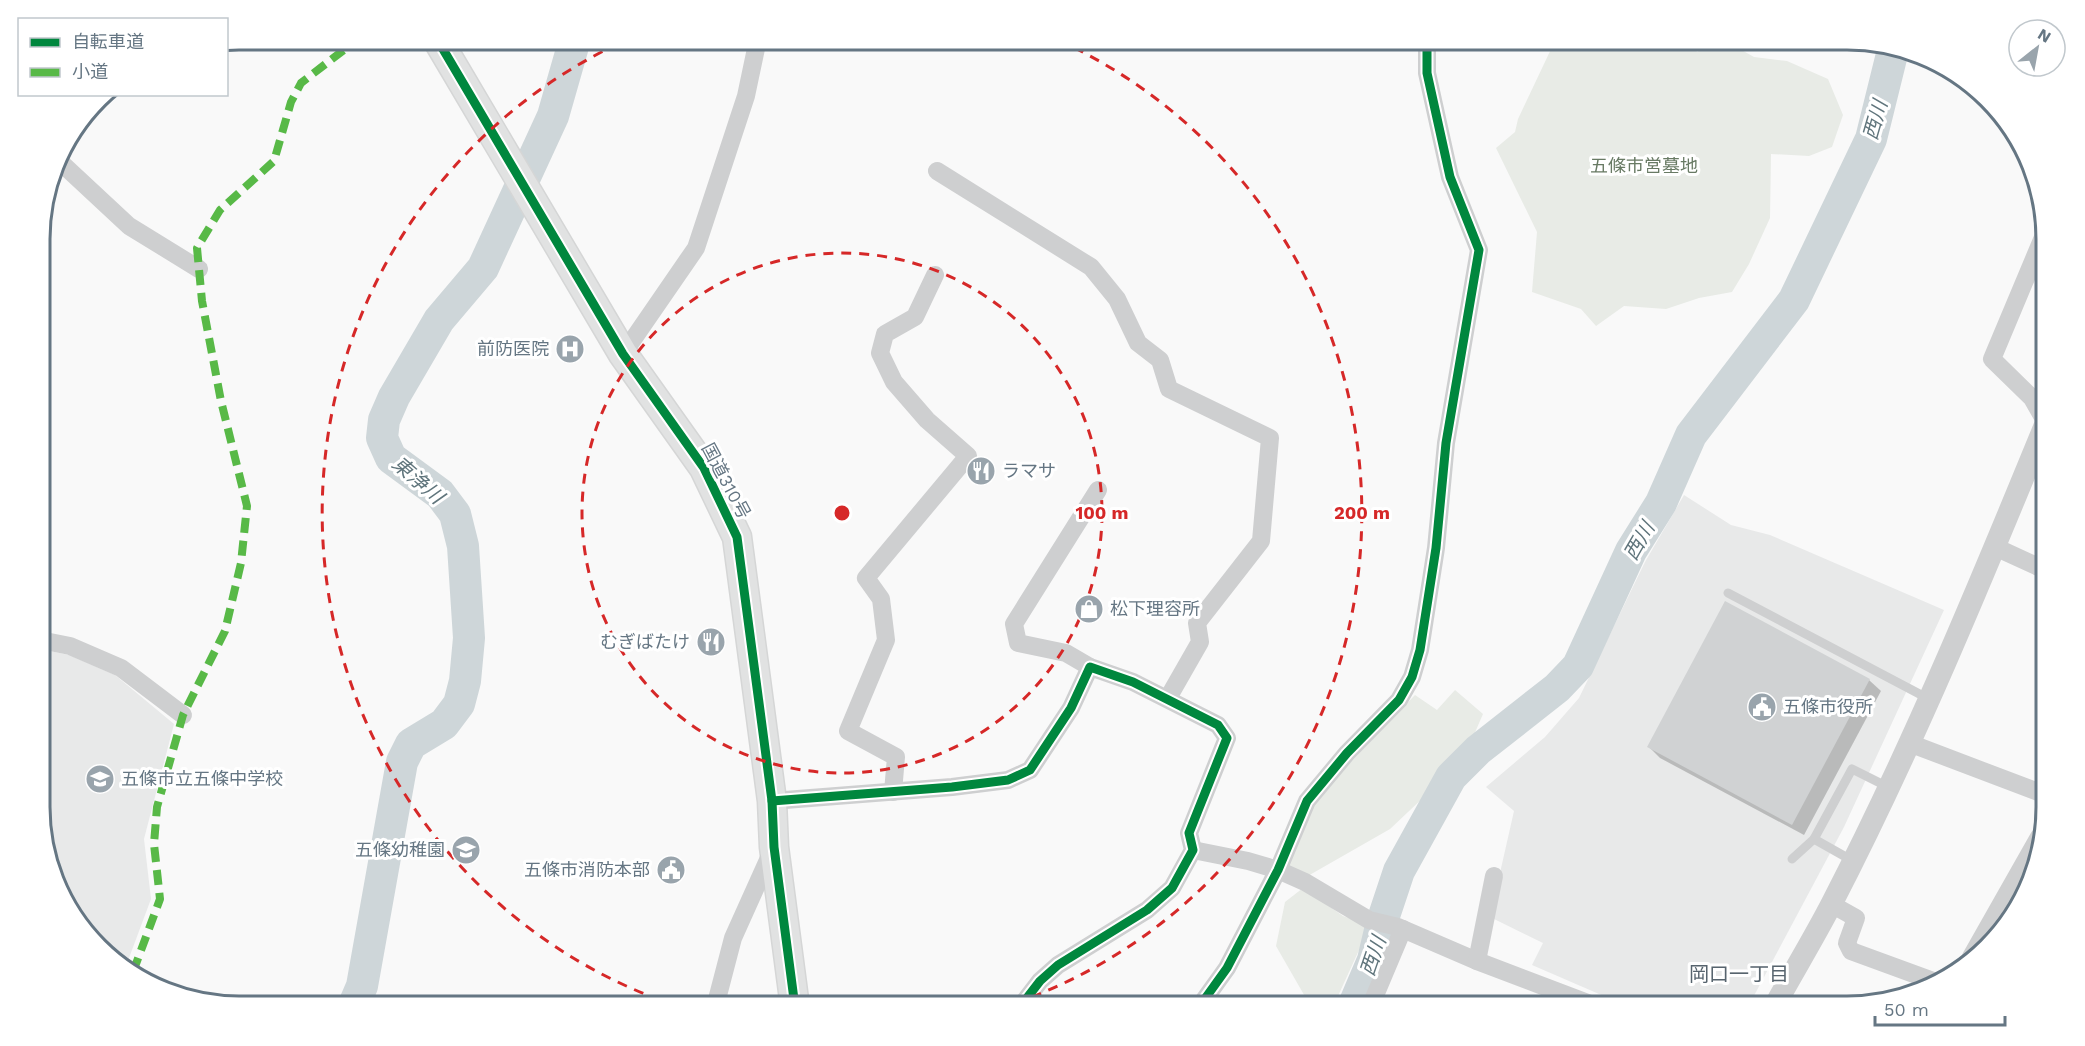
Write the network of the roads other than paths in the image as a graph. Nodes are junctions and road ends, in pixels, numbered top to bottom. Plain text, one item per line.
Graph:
1 (444, 50) edge
2 (756, 50) edge
3 (1426, 50) edge
4 (64, 166) edge
5 (937, 171) dead end
6 (2036, 254) edge
7 (199, 268) dead end
8 (935, 275) dead end
9 (623, 354) junction
10 (2036, 406) edge
11 (2036, 445) edge
12 (1098, 490) dead end
13 (1995, 547) junction
14 (2036, 566) edge
15 (1728, 593) dead end
16 (50, 642) edge
17 (1090, 667) junction
18 (1168, 698) junction
19 (1929, 699) junction
20 (183, 715) dead end
21 (1909, 743) junction
22 (1888, 788) junction
23 (2036, 791) edge
24 (893, 792) junction
25 (772, 801) junction
26 (1814, 839) junction
27 (774, 847) junction
28 (1193, 850) junction
29 (2029, 855) edge
30 (1792, 860) dead end
31 (1853, 861) junction
32 (1278, 870) junction
33 (1494, 876) dead end
34 (1831, 904) junction
35 (1400, 928) junction
36 (1987, 933) edge
37 (1477, 961) junction
38 (1926, 978) edge
39 (718, 996) edge
40 (794, 996) edge
41 (1028, 996) edge
42 (1207, 996) edge
43 (1374, 996) edge
44 (1569, 996) edge
45 (1780, 996) edge

1 - 9 highway, 国道310号
2 - 9 street
3 - 32 street
4 - 7 street
5 - 18 street
6 - 10 street
8 - 24 street
9 - 25 highway, 国道310号
11 - 13 street
12 - 17 street
13 - 14 street
13 - 19 street
15 - 19 lane
16 - 20 street
17 - 18 street
17 - 24 street
18 - 28 street
19 - 21 street
21 - 22 street
21 - 23 street
22 - 26 lane
22 - 31 street
24 - 25 street
25 - 27 highway, 国道310号
26 - 30 lane
26 - 31 lane
27 - 39 street
27 - 40 highway, 国道310号
28 - 32 street
28 - 41 street
29 - 36 street
31 - 34 street
32 - 35 street
32 - 42 street
33 - 37 street
34 - 38 street
34 - 45 street
35 - 37 street
35 - 43 street
37 - 44 street

